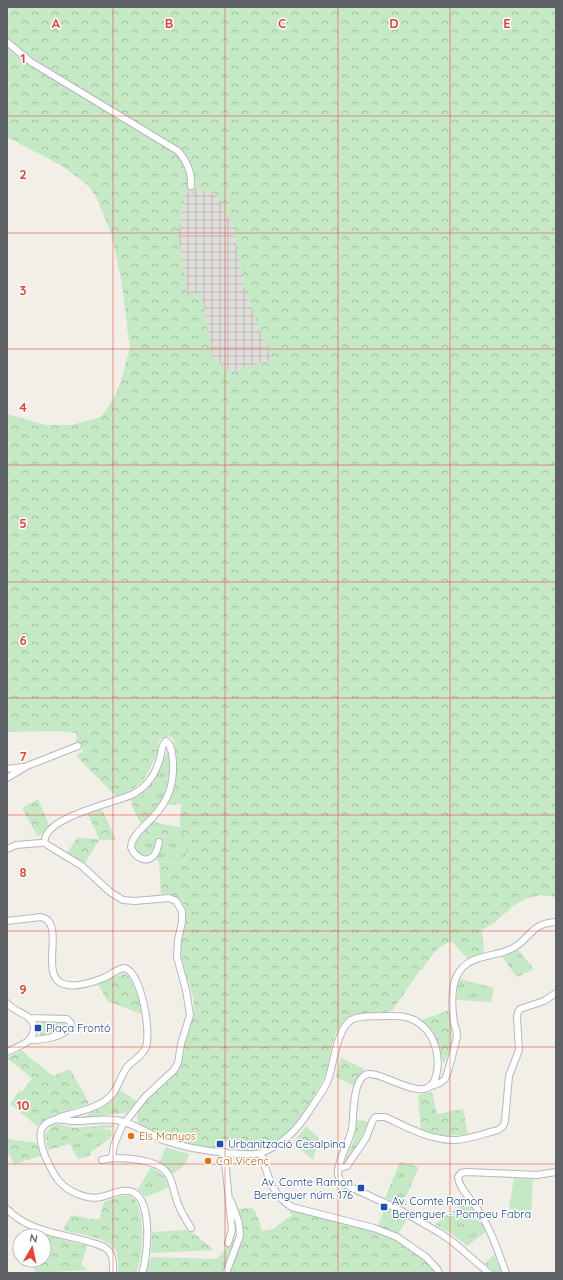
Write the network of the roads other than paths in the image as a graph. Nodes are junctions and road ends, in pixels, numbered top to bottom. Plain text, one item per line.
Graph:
1 (7, 42) edge
2 (191, 186) dead end
3 (78, 746) dead end
4 (27, 766) junction
5 (7, 769) edge
6 (7, 778) edge
7 (44, 842) junction
8 (159, 842) dead end
9 (7, 843) edge
10 (16, 845) junction
11 (7, 849) edge
12 (7, 921) edge
13 (556, 922) edge
14 (556, 993) edge
15 (7, 1003) edge
16 (30, 1018) junction
17 (30, 1040) junction
18 (7, 1052) edge
19 (430, 1086) junction
20 (56, 1119) junction
21 (125, 1122) junction
22 (224, 1152) junction
23 (261, 1153) junction
24 (112, 1158) junction
25 (102, 1160) dead end
26 (338, 1169) junction
27 (556, 1172) edge
28 (229, 1197) junction
29 (7, 1210) edge
30 (191, 1228) dead end
31 (228, 1243) dead end
32 (113, 1273) edge
33 (142, 1273) edge
34 (226, 1273) edge
35 (439, 1273) edge
36 (489, 1273) edge
37 (506, 1273) edge

1 - 2 street
3 - 4 street
4 - 5 street
4 - 6 street
7 - 8 street
7 - 10 street
7 - 21 street
9 - 10 street
10 - 11 street
12 - 20 street
13 - 19 street
14 - 26 street
15 - 16 street
16 - 17 street
16 - 17 street
17 - 18 street
19 - 23 street
19 - 26 street
20 - 21 street
20 - 33 street
21 - 22 street
21 - 24 street
22 - 23 street
22 - 28 street
23 - 35 street
24 - 25 street
24 - 30 street
26 - 36 street
27 - 37 street
28 - 31 street
28 - 34 street
29 - 32 street

